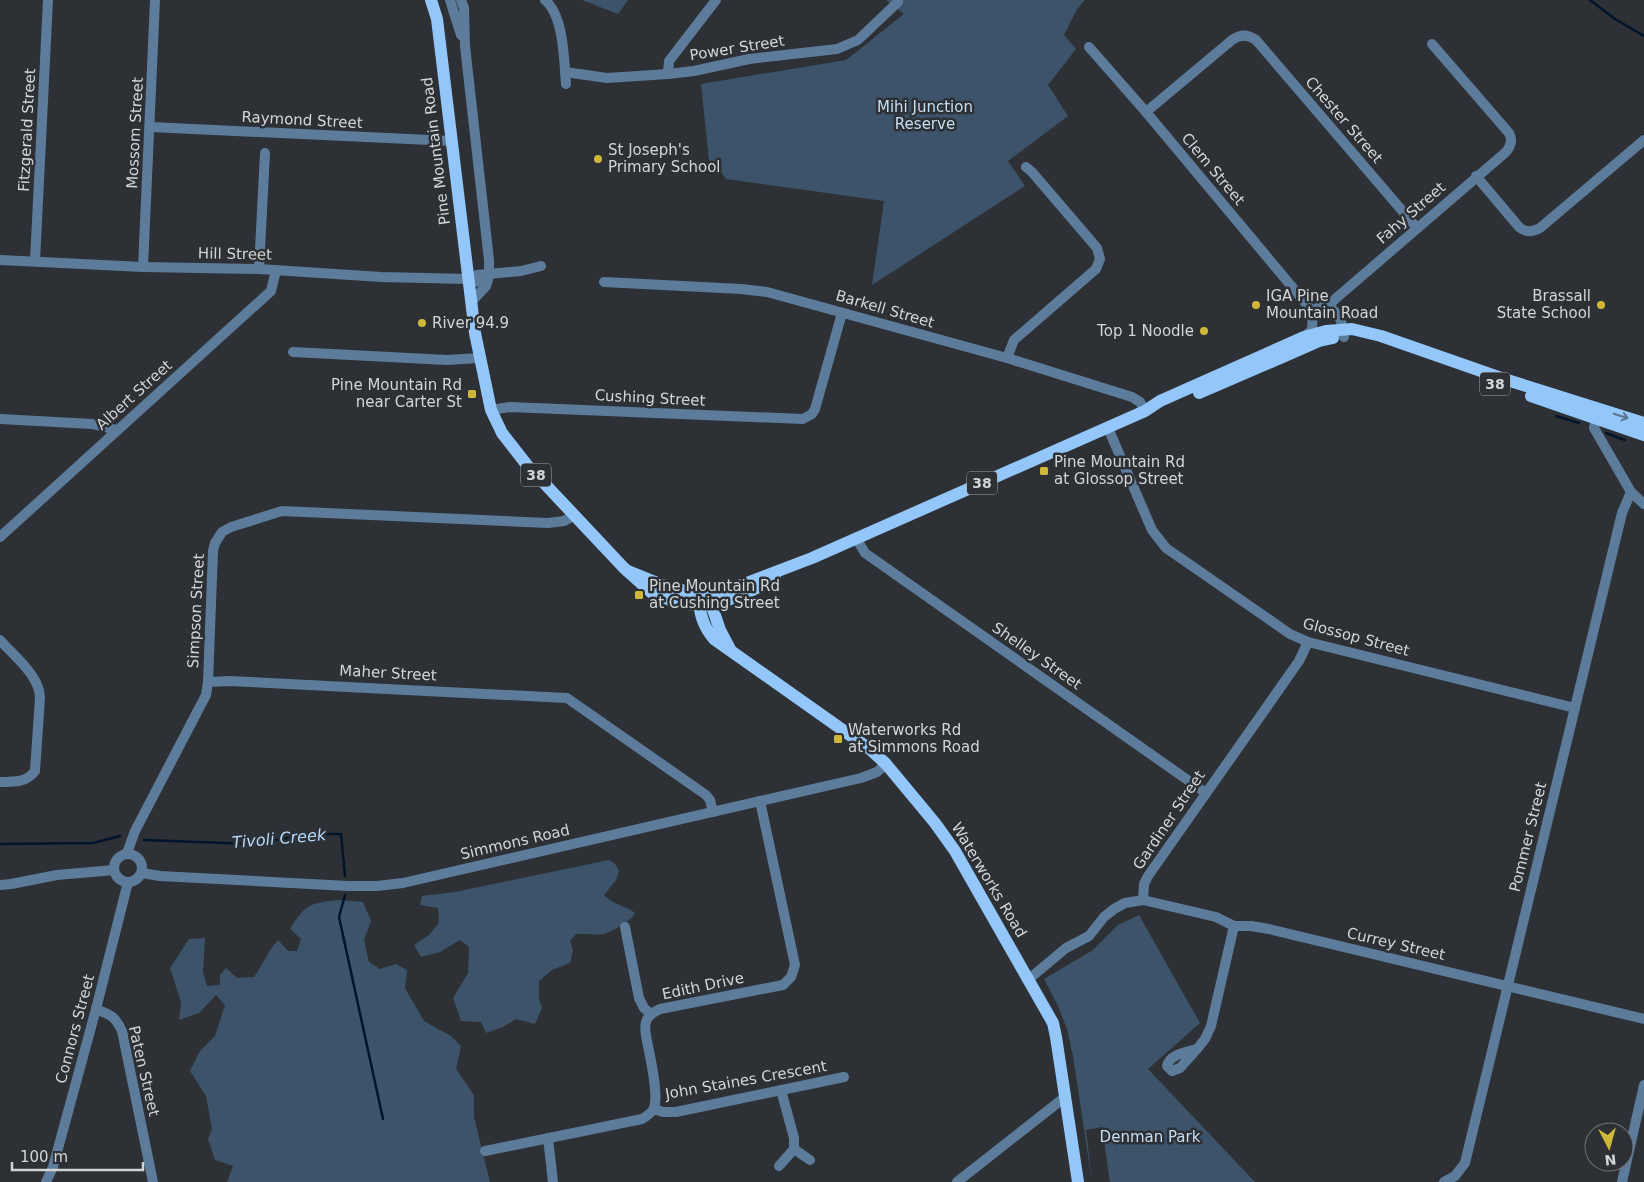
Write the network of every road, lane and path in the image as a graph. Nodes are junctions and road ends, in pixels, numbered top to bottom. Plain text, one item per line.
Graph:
1 (48, 0) edge
2 (155, 0) edge
3 (431, 0) edge
4 (450, 0) edge
5 (545, 0) edge
6 (716, 0) edge
7 (898, 2) dead end
8 (464, 4) edge
9 (456, 18) junction
10 (437, 19) junction
11 (1432, 44) dead end
12 (465, 46) junction
13 (1088, 47) dead end
14 (565, 72) junction
15 (668, 74) junction
16 (566, 84) dead end
17 (1146, 112) junction
18 (150, 127) junction
19 (1644, 140) edge
20 (451, 141) junction
21 (265, 152) dead end
22 (1026, 167) dead end
23 (1476, 176) junction
24 (1417, 228) junction
25 (0, 260) edge
26 (35, 261) junction
27 (540, 266) dead end
28 (143, 268) junction
29 (259, 269) junction
30 (276, 270) junction
31 (489, 274) junction
32 (468, 279) junction
33 (604, 282) dead end
34 (471, 302) junction
35 (1329, 306) junction
36 (1313, 312) junction
37 (842, 313) junction
38 (1344, 333) junction
39 (1313, 334) junction
40 (294, 352) dead end
41 (480, 358) junction
42 (1007, 358) junction
43 (491, 410) junction
44 (1145, 411) junction
45 (1597, 414) junction
46 (0, 419) edge
47 (1644, 423) edge
48 (1108, 428) junction
49 (117, 430) junction
50 (1644, 435) edge
51 (1631, 492) junction
52 (1644, 504) edge
53 (575, 515) junction
54 (0, 537) edge
55 (856, 538) junction
56 (812, 558) junction
57 (628, 571) junction
58 (704, 592) junction
59 (749, 593) junction
60 (705, 605) junction
61 (721, 632) junction
62 (0, 640) edge
63 (1308, 642) junction
64 (730, 650) junction
65 (208, 682) junction
66 (1575, 708) junction
67 (886, 764) junction
68 (0, 782) edge
69 (1206, 793) junction
70 (760, 801) junction
71 (713, 812) junction
72 (129, 849) junction
73 (114, 870) junction
74 (142, 872) junction
75 (128, 882) junction
76 (0, 885) edge
77 (1143, 900) junction
78 (1234, 926) junction
79 (625, 927) dead end
80 (1029, 979) junction
81 (1507, 986) junction
82 (96, 1009) junction
83 (651, 1014) junction
84 (1644, 1019) edge
85 (1197, 1049) dead end
86 (844, 1077) dead end
87 (1644, 1085) edge
88 (781, 1090) junction
89 (1065, 1097) junction
90 (654, 1108) junction
91 (548, 1138) junction
92 (794, 1149) junction
93 (485, 1151) dead end
94 (810, 1160) dead end
95 (779, 1166) dead end
96 (1457, 1179) edge
97 (46, 1182) edge
98 (153, 1182) edge
99 (553, 1182) edge
100 (956, 1182) edge
101 (1078, 1182) edge
102 (1444, 1182) edge
103 (1622, 1182) edge

1 - 26 street, Fitzgerald Street
2 - 18 street, Mossom Street
3 - 10 main road, Pine Mountain Road / 38
4 - 9 street
5 - 14 street
6 - 15 street
7 - 15 street, Power Street
8 - 9 street
8 - 12 street
9 - 10 street
9 - 12 street
10 - 20 main road, Pine Mountain Road / 38
11 - 23 street, Fahy Street
12 - 31 street
13 - 17 street, Clem Street
14 - 15 street, Power Street
14 - 16 street
17 - 24 street, Chester Street
17 - 36 street, Clem Street
18 - 20 street, Raymond Street
18 - 28 street, Mossom Street
19 - 23 street
20 - 32 main road, Pine Mountain Road / 38
21 - 29 street
22 - 42 street
23 - 24 street, Fahy Street
24 - 35 street, Fahy Street
25 - 26 street, Hill Street
26 - 28 street, Hill Street
27 - 31 street
28 - 29 street, Hill Street
29 - 30 street, Hill Street
30 - 32 street, Hill Street
30 - 49 street, Albert Street
31 - 32 street
31 - 34 street
32 - 34 main road, Pine Mountain Road / 38
33 - 37 street, Barkell Street
34 - 41 main road, Pine Mountain Road / 38
35 - 36 street
35 - 38 street
36 - 39 street
37 - 42 street, Barkell Street
37 - 43 street, Cushing Street
38 - 39 main road, Pine Mountain Road / 38
38 - 45 main road, Pine Mountain Road / 38
39 - 44 main road, Pine Mountain Road / 38
40 - 41 street
41 - 43 main road, Pine Mountain Road / 38
42 - 44 street, Barkell Street
43 - 53 main road, Pine Mountain Road / 38
44 - 48 main road, Pine Mountain Road / 38
45 -> 47 main road, Pine Mountain Road / 38
45 - 50 main road, Pine Mountain Road / 38
45 - 51 street
46 - 49 street
48 - 55 main road, Pine Mountain Road / 38
48 - 63 street, Glossop Street
49 - 54 street, Albert Street
51 - 52 street
51 - 66 street, Pommer Street
53 - 57 main road, Pine Mountain Road / 38
53 - 65 street, Simpson Street
55 - 56 main road, Pine Mountain Road / 38
55 - 69 street, Shelley Street
56 - 58 main road, Pine Mountain Road / 38
56 - 59 main road, Pine Mountain Road / 38
57 - 58 main road, Pine Mountain Road / 38
57 - 60 main road, Pine Mountain Road / 38
58 - 60 main road
59 - 60 main road, Pine Mountain Road / 38
59 - 61 main road
60 - 61 main road, Waterworks Road
60 - 64 main road, Waterworks Road
61 - 64 main road, Waterworks Road
62 - 68 street
63 - 66 street, Glossop Street
63 - 69 street, Gardiner Street
64 - 67 main road, Waterworks Road
65 - 71 street, Maher Street
65 - 72 street, Simpson Street
66 - 81 street, Pommer Street
67 - 70 street, Simmons Road
67 - 80 main road, Waterworks Road
69 - 77 street, Gardiner Street
70 - 71 street, Simmons Road
70 - 83 street, Edith Drive
71 - 74 street, Simmons Road
72 - 73 street
72 - 74 street
73 - 75 street
73 - 76 street
74 - 75 street
75 - 82 street, Connors Street
77 - 78 street, Currey Street
77 - 80 street
78 - 81 street, Currey Street
78 - 85 street
79 - 83 street
80 - 89 main road, Waterworks Road
81 - 84 street, Currey Street
81 - 96 street, Pommer Street
82 - 97 street, Connors Street
82 - 98 street, Paten Street
83 - 90 street, Edith Drive
86 - 88 street, John Staines Crescent
87 - 103 street
88 - 90 street, John Staines Crescent
88 - 92 street
89 - 100 street
89 - 101 main road, Waterworks Road
90 - 91 street
91 - 93 street
91 - 99 street
92 - 94 street
92 - 95 street
96 - 102 street, Pommer Street

